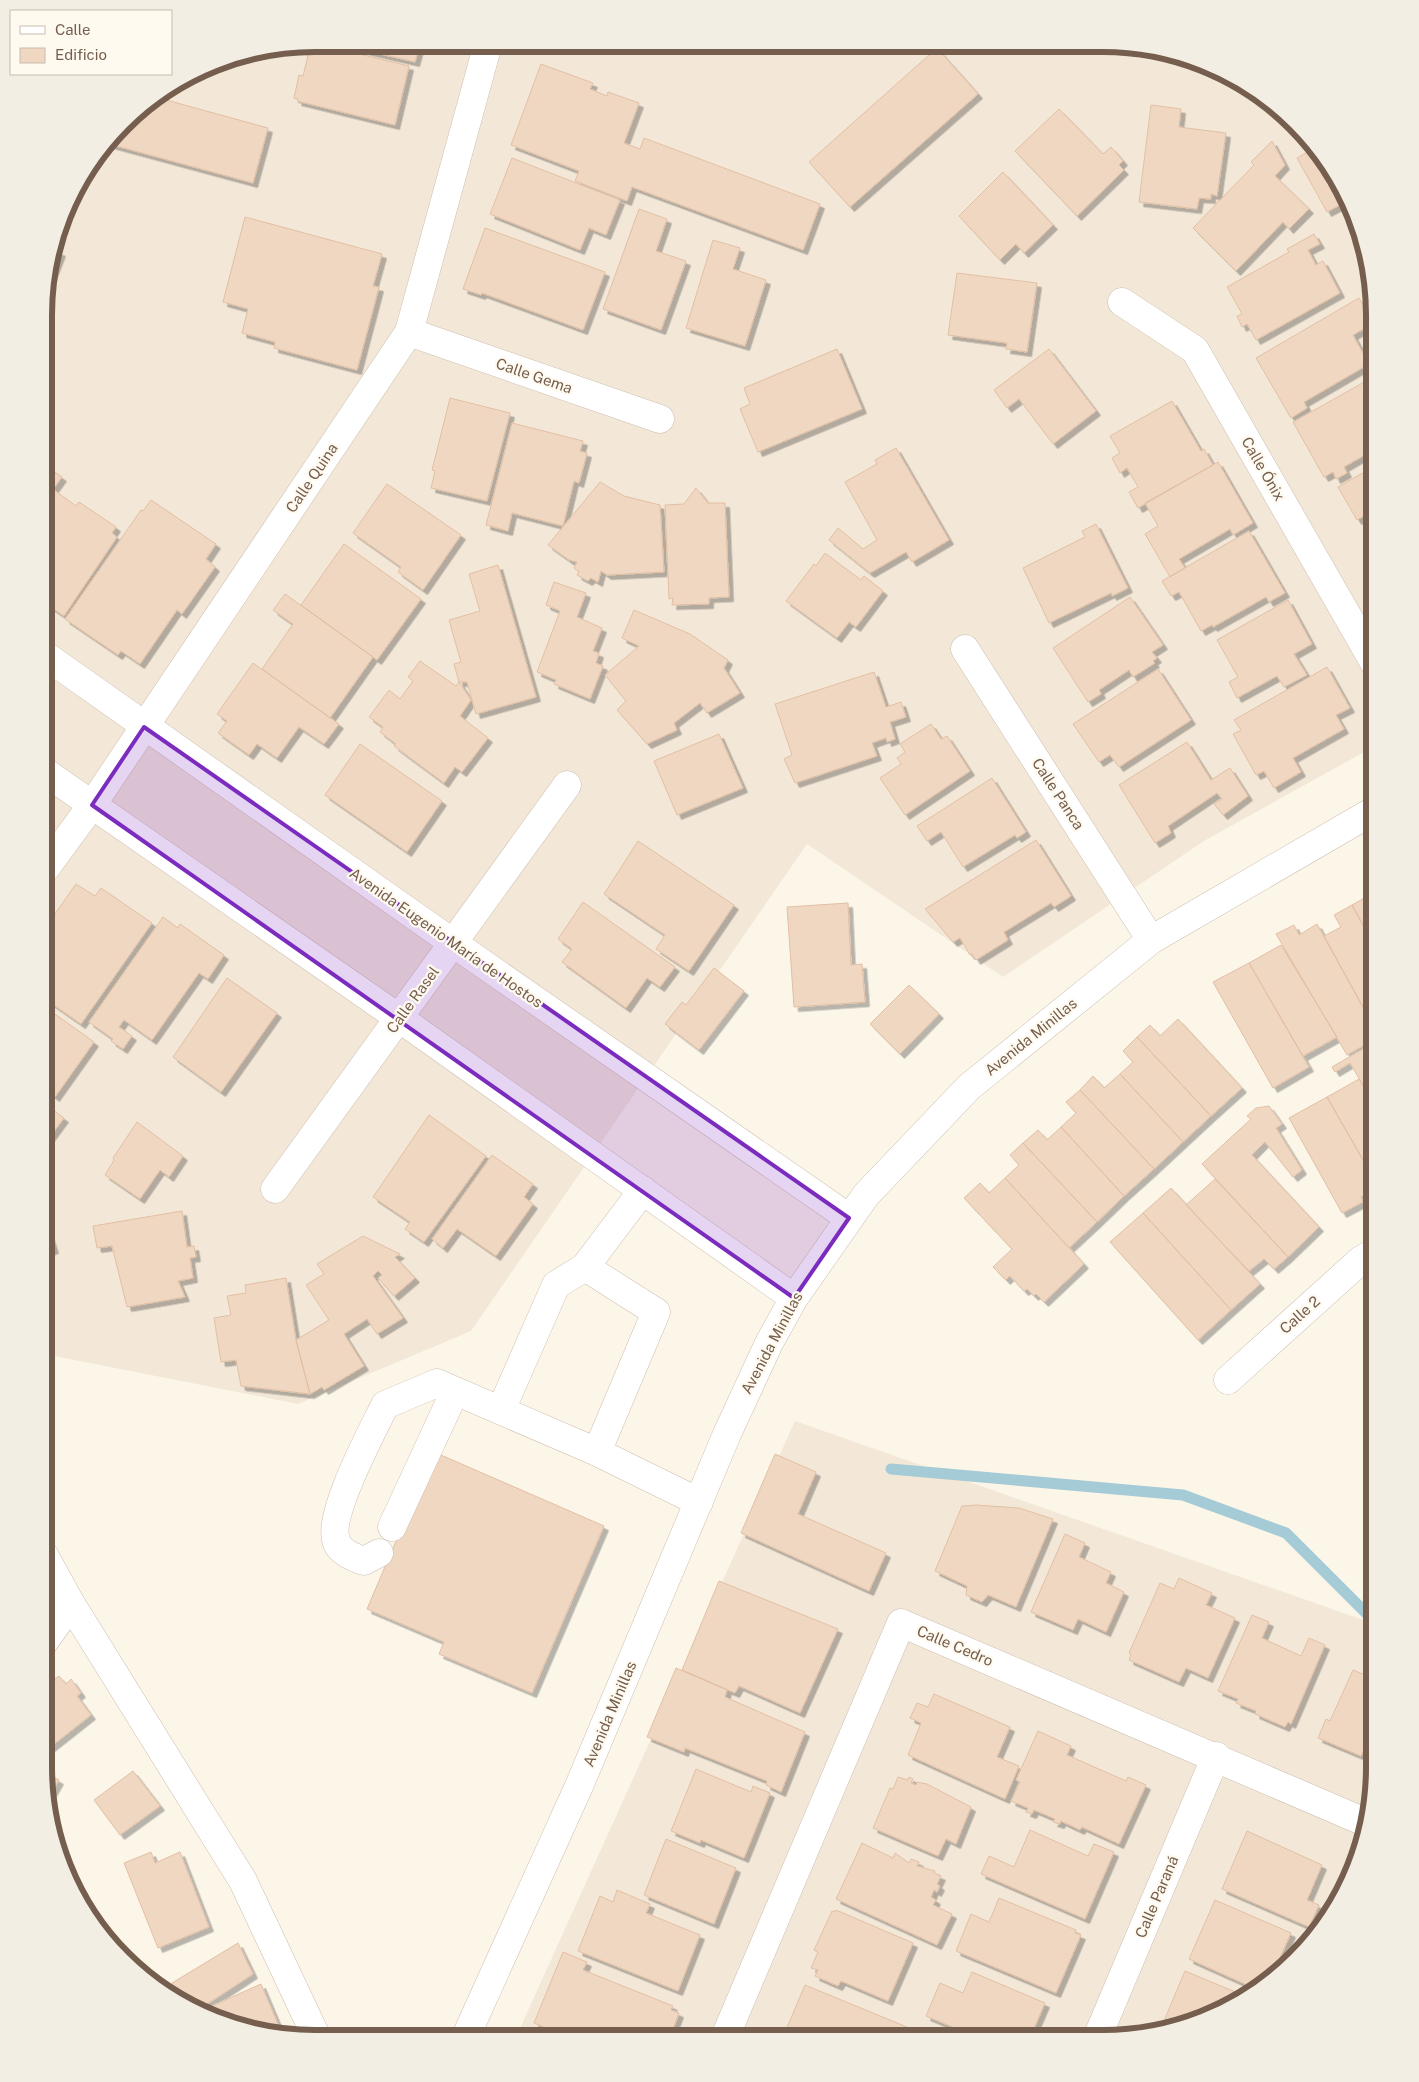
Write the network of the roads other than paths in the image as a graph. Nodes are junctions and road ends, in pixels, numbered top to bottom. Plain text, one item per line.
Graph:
1 (486, 52) edge
2 (1122, 302) dead end
3 (409, 332) junction
4 (660, 419) dead end
5 (1366, 648) edge
6 (965, 649) dead end
7 (52, 660) edge
8 (144, 727) junction
9 (52, 777) edge
10 (567, 785) dead end
11 (92, 805) junction
12 (1366, 815) edge
13 (52, 859) edge
14 (1151, 940) junction
15 (453, 944) junction
16 (399, 1018) junction
17 (275, 1189) dead end
18 (643, 1190) junction
19 (849, 1218) junction
20 (1366, 1257) edge
21 (584, 1267) junction
22 (794, 1298) junction
23 (1228, 1380) dead end
24 (455, 1391) junction
25 (501, 1410) junction
26 (597, 1452) junction
27 (699, 1502) junction
28 (392, 1527) dead end
29 (379, 1553) dead end
30 (52, 1570) edge
31 (71, 1604) junction
32 (52, 1631) edge
33 (1216, 1756) junction
34 (1361, 1819) edge
35 (313, 2030) edge
36 (469, 2030) edge
37 (729, 2030) edge
38 (1100, 2030) edge

1 - 3 street, Calle Quina
2 - 5 street, Calle Ónix
3 - 4 street, Calle Gema
3 - 8 street, Calle Quina
6 - 14 street, Calle Panca
7 - 8 street, Avenida Eugenio María de Hostos
8 - 11 street, Calle Quina
8 - 15 street, Avenida Eugenio María de Hostos
9 - 11 street
10 - 15 street, Calle Rasel
11 - 13 street, Calle Quina
11 - 16 street
12 - 14 street, Avenida Minillas
14 - 19 street, Avenida Minillas
15 - 16 street, Calle Rasel
15 - 19 street, Avenida Eugenio María de Hostos
16 - 17 street, Calle Rasel
16 - 18 street
18 - 21 street
18 - 22 street
19 - 22 street, Avenida Minillas
20 - 23 street, Calle 2
21 - 25 street
21 - 26 street
22 - 27 street, Avenida Minillas
24 - 25 street
24 - 28 street
24 - 29 street
25 - 26 street
26 - 27 street
27 - 36 street, Avenida Minillas
30 - 31 street
31 - 32 street
31 - 35 street
33 - 34 street, Calle Cedro
33 - 37 street, Calle Cedro
33 - 38 street, Calle Paraná

